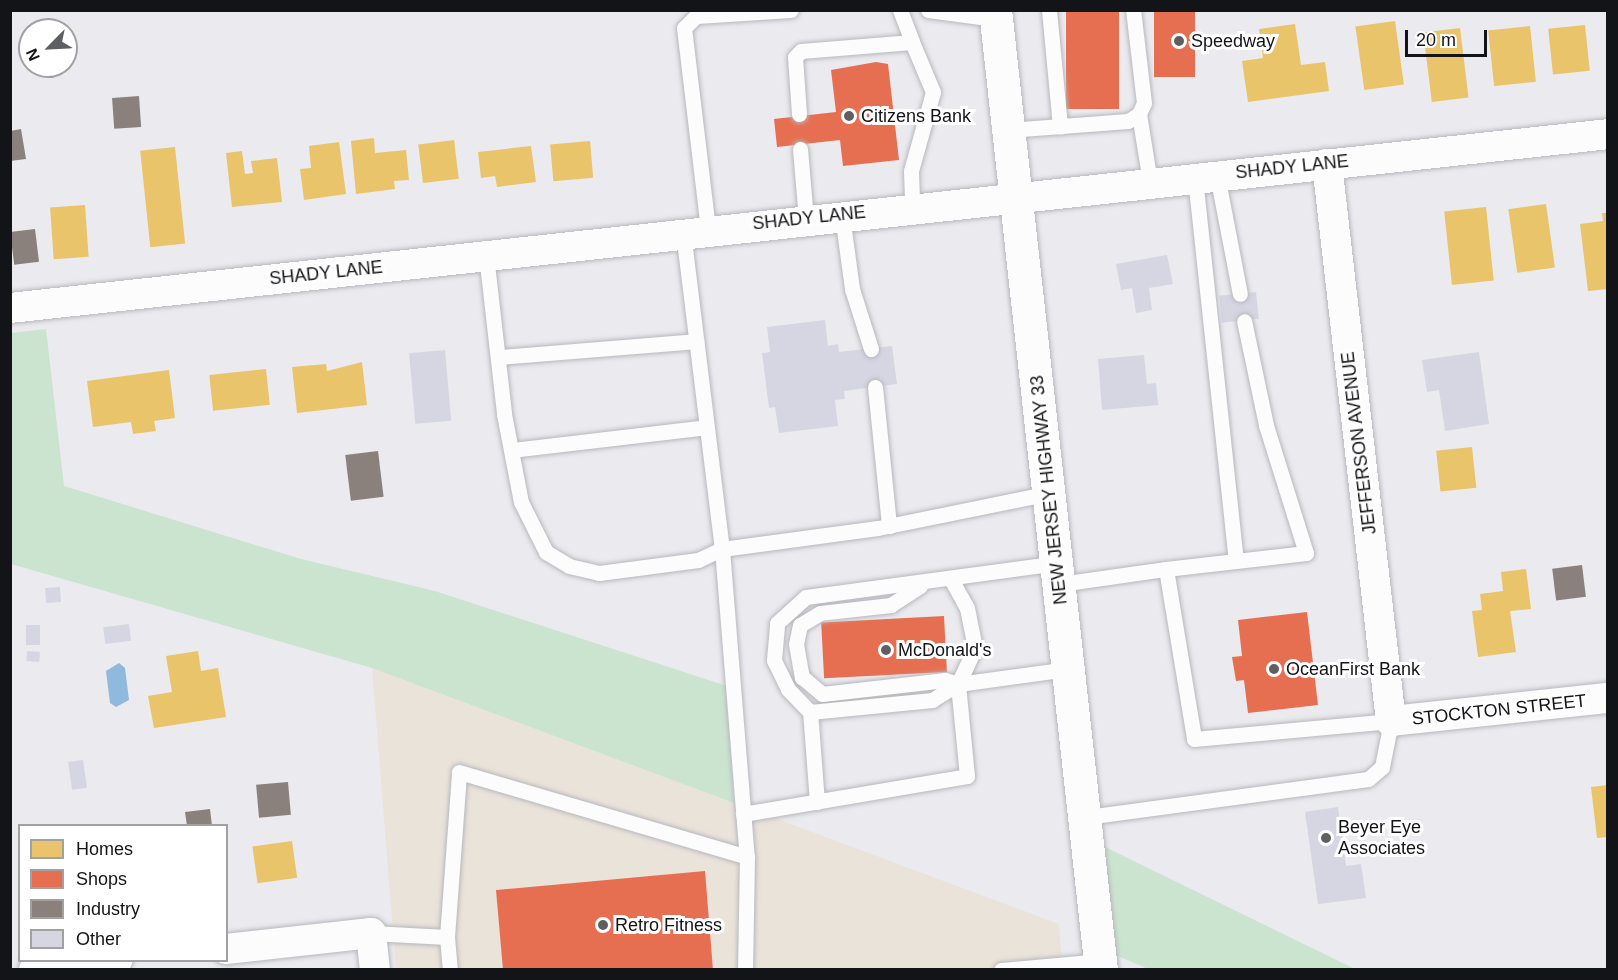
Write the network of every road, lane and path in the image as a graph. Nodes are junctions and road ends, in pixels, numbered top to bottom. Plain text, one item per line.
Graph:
1 (791, 10) edge
2 (900, 10) edge
3 (928, 10) edge
4 (1049, 10) edge
5 (1133, 10) edge
6 (995, 15) edge
7 (912, 42) junction
8 (799, 114) dead end
9 (1139, 114) junction
10 (1060, 126) junction
11 (1008, 130) junction
12 (1608, 134) edge
13 (800, 149) dead end
14 (1327, 164) junction
15 (1206, 176) junction
16 (1150, 182) junction
17 (1016, 196) junction
18 (912, 207) junction
19 (843, 215) junction
20 (806, 219) junction
21 (695, 230) junction
22 (486, 255) junction
23 (1240, 294) dead end
24 (10, 308) edge
25 (1244, 321) dead end
26 (696, 341) junction
27 (871, 349) dead end
28 (499, 357) junction
29 (875, 387) dead end
30 (707, 427) junction
31 (512, 450) junction
32 (1050, 493) junction
33 (889, 526) junction
34 (722, 549) junction
35 (1236, 559) junction
36 (1166, 569) junction
37 (1059, 574) junction
38 (952, 581) junction
39 (923, 584) junction
40 (1067, 669) junction
41 (958, 684) junction
42 (1608, 698) edge
43 (810, 712) junction
44 (1391, 722) junction
45 (817, 802) junction
46 (743, 814) junction
47 (1088, 818) junction
48 (747, 857) junction
49 (371, 933) junction
50 (447, 937) junction
51 (228, 948) edge
52 (99, 962) edge
53 (1100, 965) edge
54 (34, 969) edge
55 (375, 969) edge
56 (450, 969) edge
57 (745, 969) edge
58 (1001, 969) edge

1 - 21 lane
2 - 7 lane
3 - 6 lane
4 - 10 lane
5 - 9 lane
6 - 11 main road, NEW JERSEY HIGHWAY 33
7 - 8 lane
7 - 18 lane
9 - 10 lane
9 - 16 lane
10 - 11 lane
11 - 17 main road, NEW JERSEY HIGHWAY 33
12 - 14 street, SHADY LANE
13 - 20 lane
14 - 15 street, SHADY LANE
14 - 44 street, JEFFERSON AVENUE
15 - 16 street, SHADY LANE
15 - 23 lane
15 - 35 lane
16 - 17 street, SHADY LANE
17 - 18 street, SHADY LANE
17 - 32 main road, NEW JERSEY HIGHWAY 33
18 - 19 street, SHADY LANE
19 - 20 street, SHADY LANE
19 - 27 lane
20 - 21 street, SHADY LANE
21 - 22 street, SHADY LANE
21 - 26 lane
22 - 24 street, SHADY LANE
22 - 28 lane
25 - 35 lane
26 - 28 lane
26 - 30 lane
28 - 31 lane
29 - 33 lane
30 - 31 lane
30 - 34 lane
31 - 34 lane
32 - 33 lane
32 - 37 main road, NEW JERSEY HIGHWAY 33
33 - 34 lane
34 - 46 lane
35 - 36 lane
36 - 37 lane
36 - 44 lane
37 - 38 lane
37 - 40 main road, NEW JERSEY HIGHWAY 33
38 - 39 lane
38 - 41 lane
39 - 41 lane
39 - 43 lane
40 - 41 lane
40 - 47 main road, NEW JERSEY HIGHWAY 33
41 - 43 lane
41 - 45 lane
42 - 44 street, STOCKTON STREET
43 - 45 lane
44 - 47 lane
45 - 46 lane
46 - 48 lane
47 - 53 main road, NEW JERSEY HIGHWAY 33
48 - 50 lane
48 - 57 lane
49 - 50 lane
49 - 51 street
49 - 55 street
50 - 56 lane
52 - 54 street
53 - 58 lane

